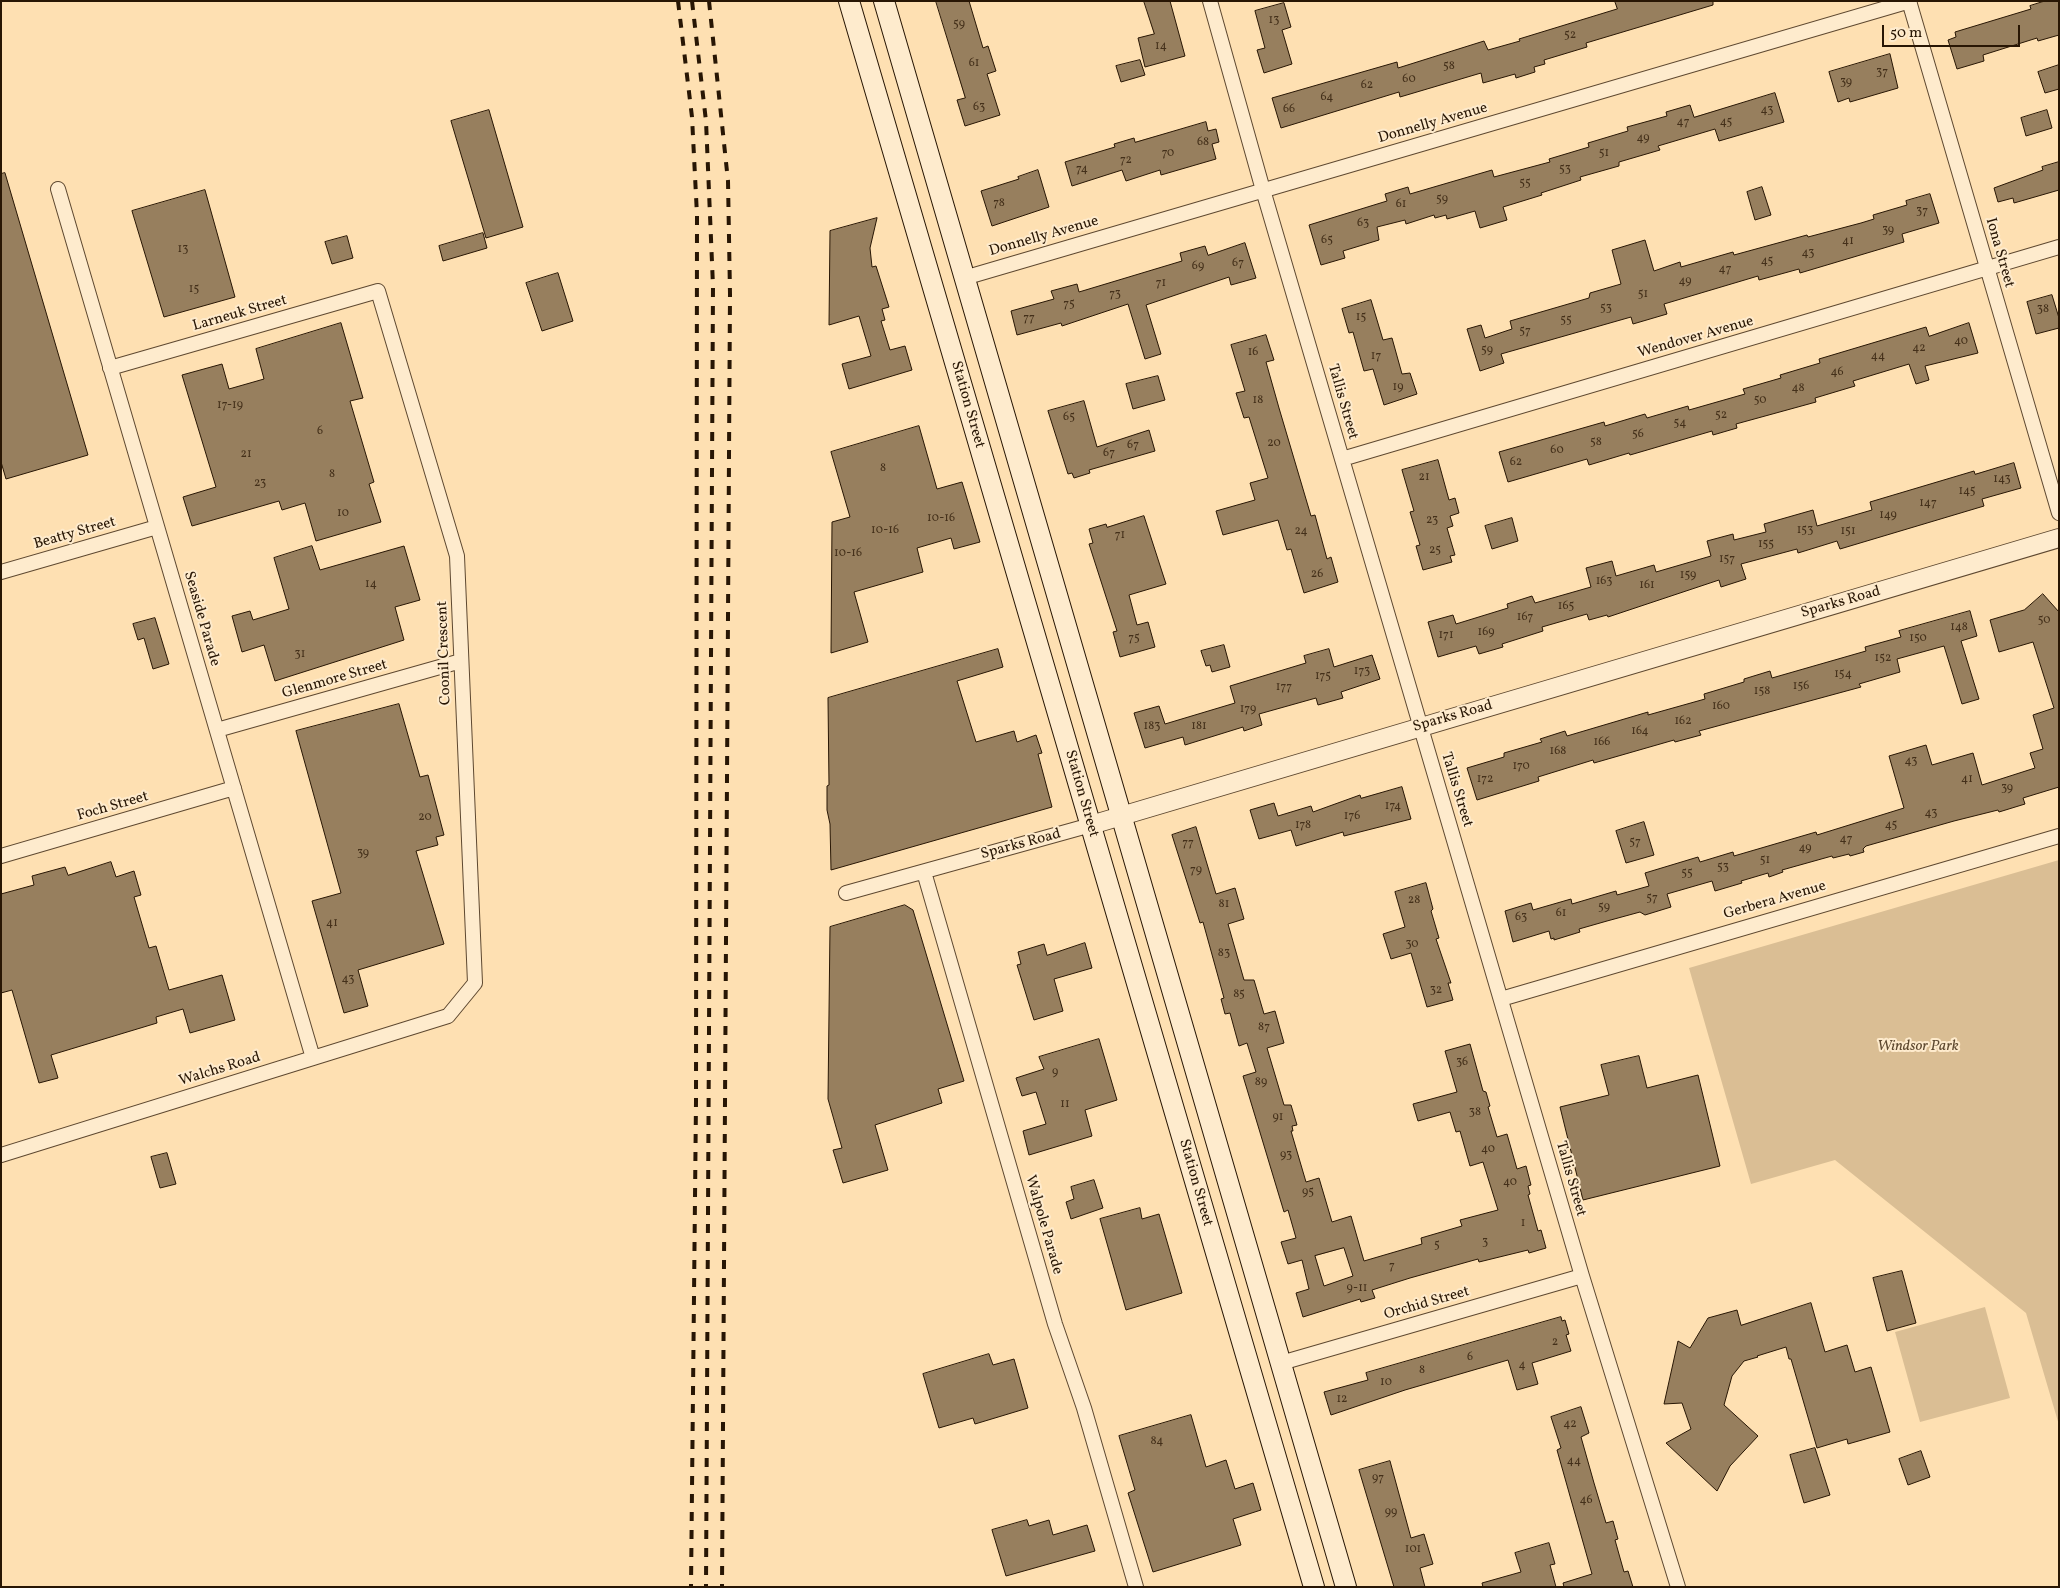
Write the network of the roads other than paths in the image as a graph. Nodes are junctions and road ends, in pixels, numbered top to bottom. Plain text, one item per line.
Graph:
1 (849, 1) edge
2 (884, 1) edge
3 (1210, 1) edge
4 (1909, 1) edge
5 (58, 189) dead end
6 (1263, 190) junction
7 (2059, 248) edge
8 (1987, 268) junction
9 (964, 278) junction
10 (378, 291) joint
11 (110, 368) junction
12 (1342, 459) junction
13 (2059, 513) edge
14 (157, 527) junction
15 (2059, 538) edge
16 (1, 572) edge
17 (461, 660) junction
18 (1420, 726) junction
19 (217, 730) junction
20 (234, 788) junction
21 (1120, 816) junction
22 (1091, 825) junction
23 (2059, 836) edge
24 (1, 856) edge
25 (924, 872) junction
26 (846, 894) dead end
27 (1501, 999) junction
28 (448, 1016) joint
29 (313, 1058) junction
30 (1, 1155) edge
31 (1582, 1276) junction
32 (1281, 1363) junction
33 (1136, 1587) edge
34 (1314, 1587) edge
35 (1346, 1587) edge
36 (1678, 1587) edge

1 - 22 main road, Station Street
2 - 9 main road, Station Street
3 - 6 street, Tallis Street
4 - 6 street, Donnelly Avenue
4 - 8 street, Iona Street
5 - 11 street, Seaside Parade
6 - 9 street, Donnelly Avenue
6 - 12 street, Tallis Street
7 - 8 street, Wendover Avenue
8 - 12 street, Wendover Avenue
8 - 13 street, Iona Street
9 - 21 main road, Station Street
10 - 11 street, Larneuk Street
10 - 17 street, Coonil Crescent
11 - 14 street, Seaside Parade
12 - 18 street, Tallis Street
14 - 16 street, Beatty Street
14 - 19 street, Seaside Parade
15 - 18 street, Sparks Road
17 - 19 street, Glenmore Street
17 - 28 street, Coonil Crescent
18 - 21 street, Sparks Road
18 - 27 street, Tallis Street
19 - 20 street, Seaside Parade
20 - 24 street, Foch Street
20 - 29 street, Seaside Parade
21 - 22 street, Sparks Road
21 - 32 main road, Station Street
22 - 25 street, Sparks Road
22 - 34 main road, Station Street
23 - 27 street, Gerbera Avenue
25 - 26 street, Sparks Road
25 - 33 street, Walpole Parade
27 - 31 street, Tallis Street
28 - 29 street, Walchs Road
29 - 30 street, Walchs Road
31 - 32 street, Orchid Street
31 - 36 street, Tallis Street
32 - 35 main road, Station Street

